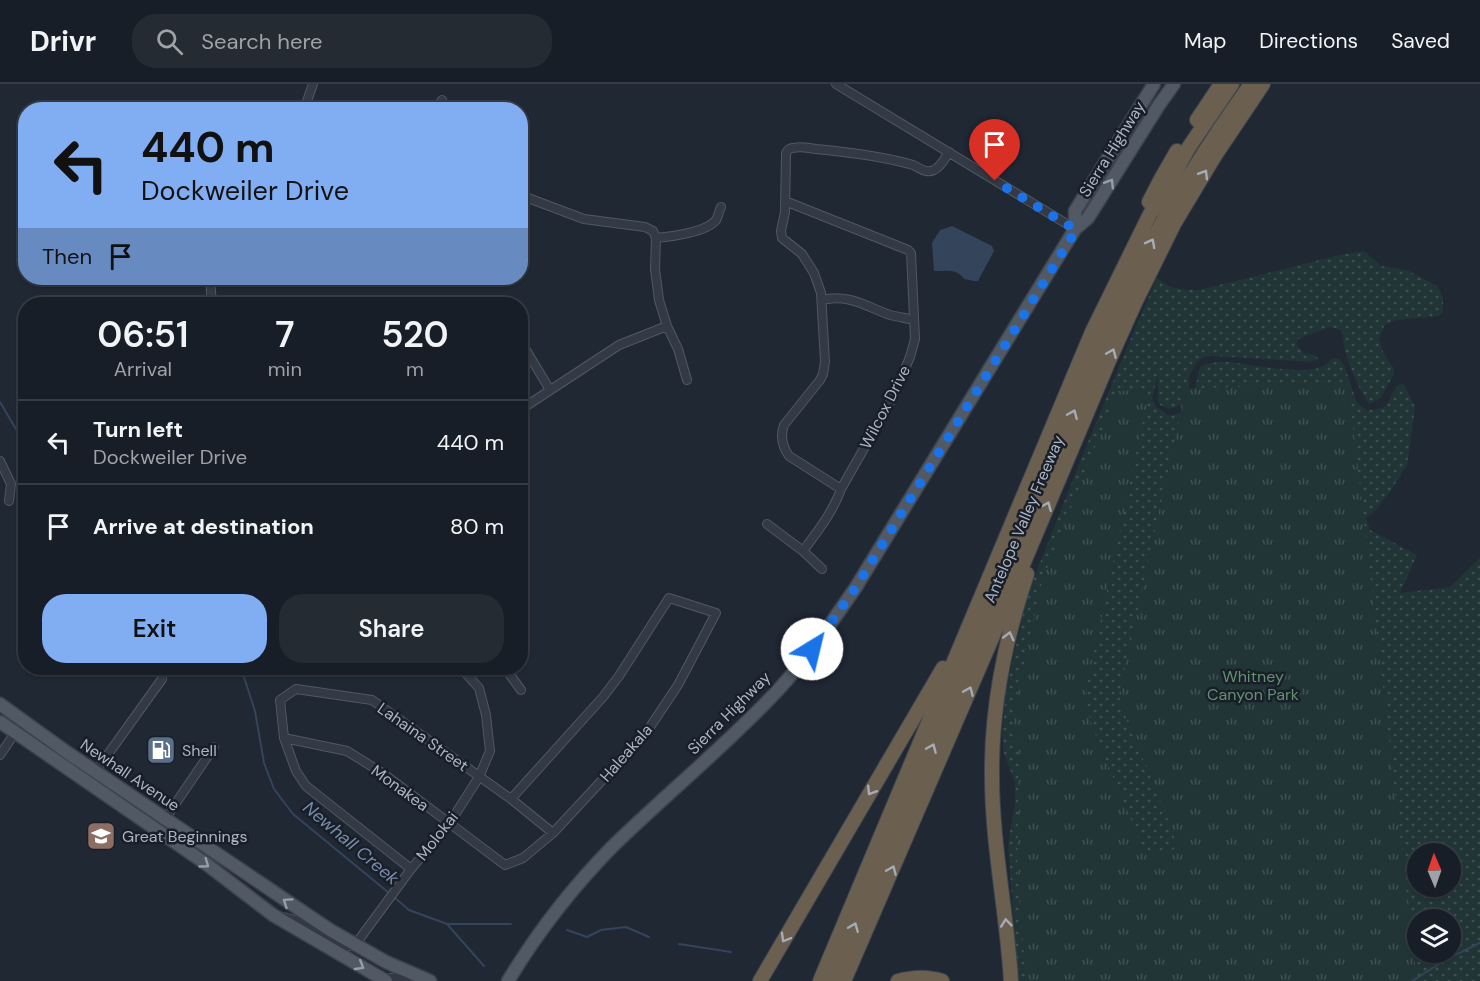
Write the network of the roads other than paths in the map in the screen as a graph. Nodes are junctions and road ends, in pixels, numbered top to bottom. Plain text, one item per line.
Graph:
1 (314, 84) edge
2 (836, 84) edge
3 (1154, 84) edge
4 (1174, 84) edge
5 (1221, 84) edge
6 (1232, 84) edge
7 (1251, 84) edge
8 (1263, 84) edge
9 (307, 102) edge
10 (949, 152) junction
11 (528, 198) edge
12 (785, 201) junction
13 (721, 207) dead end
14 (1076, 230) junction
15 (656, 238) junction
16 (1128, 275) junction
17 (822, 300) junction
18 (914, 320) junction
19 (667, 326) junction
20 (528, 353) edge
21 (687, 380) dead end
22 (550, 390) junction
23 (528, 405) edge
24 (0, 461) edge
25 (841, 489) junction
26 (9, 501) dead end
27 (767, 525) dead end
28 (1030, 547) junction
29 (803, 551) junction
30 (822, 569) dead end
31 (943, 668) junction
32 (467, 675) edge
33 (510, 675) edge
34 (162, 679) dead end
35 (521, 690) dead end
36 (2, 706) edge
37 (0, 722) edge
38 (15, 732) junction
39 (284, 738) junction
40 (214, 747) dead end
41 (68, 753) junction
42 (0, 754) edge
43 (70, 770) junction
44 (96, 771) junction
45 (479, 777) junction
46 (113, 783) junction
47 (106, 795) junction
48 (511, 799) junction
49 (165, 819) junction
50 (449, 824) junction
51 (553, 833) junction
52 (505, 865) joint
53 (411, 869) junction
54 (273, 915) junction
55 (355, 945) junction
56 (386, 962) junction
57 (385, 981) edge
58 (406, 981) edge
59 (430, 981) edge
60 (508, 981) edge
61 (760, 981) edge
62 (812, 981) edge
63 (820, 981) edge
64 (831, 981) edge
65 (844, 981) edge
66 (898, 981) edge
67 (942, 981) edge
68 (1011, 981) edge

1 - 9 street
2 - 10 street
3 - 14 main road, Sierra Highway
14 -> 4 main road, Sierra Highway
5 - 16 highway, Antelope Valley Freeway
6 - 16 highway
16 -> 7 highway
16 -> 8 highway, Antelope Valley Freeway
10 - 12 street
10 - 14 street
11 - 15 street
12 - 17 street
12 - 18 street, Wilcox Drive
13 - 15 street
14 - 60 main road, Sierra Highway
15 - 19 street
28 -> 16 highway, Antelope Valley Freeway
16 - 31 highway, Antelope Valley Freeway
16 - 63 highway
64 -> 16 highway
17 - 18 street
17 - 25 street
18 - 25 street, Wilcox Drive
19 - 21 street
19 - 22 street
20 - 22 street
22 - 23 street
24 - 26 street
25 - 29 street, Wilcox Drive
27 - 29 street
65 -> 28 highway, Antelope Valley Freeway
68 -> 28 highway
29 - 30 street
31 -> 61 highway
31 - 62 highway, Antelope Valley Freeway
32 - 45 street, Molokai
33 - 35 street
34 - 44 street
36 - 41 main road, Newhall Avenue
37 - 38 main road, Newhall Avenue
38 - 41 main road
38 - 42 street
38 - 43 main road, Newhall Avenue
39 - 45 street, Lahaina Street
39 - 50 street, Monakea
39 - 53 street
40 - 49 street
41 - 44 main road, Newhall Avenue
43 - 46 main road
43 - 47 main road, Newhall Avenue
44 - 46 main road, Newhall Avenue
45 - 48 street, Lahaina Street
45 - 50 street, Molokai
46 - 49 main road, Newhall Avenue
47 - 49 main road
47 -> 54 main road, Newhall Avenue
48 - 51 street, Lahaina Street
48 - 51 street, Haleakala
55 -> 49 main road, Newhall Avenue
50 - 52 street, Monakea
50 - 53 street, Molokai
51 - 52 street, Haleakala
53 - 55 street, Molokai
54 - 55 street
54 -> 57 main road, Newhall Avenue
55 - 56 main road, Newhall Avenue
56 - 57 street
56 - 59 main road, Newhall Avenue
57 - 58 street
66 - 67 highway

